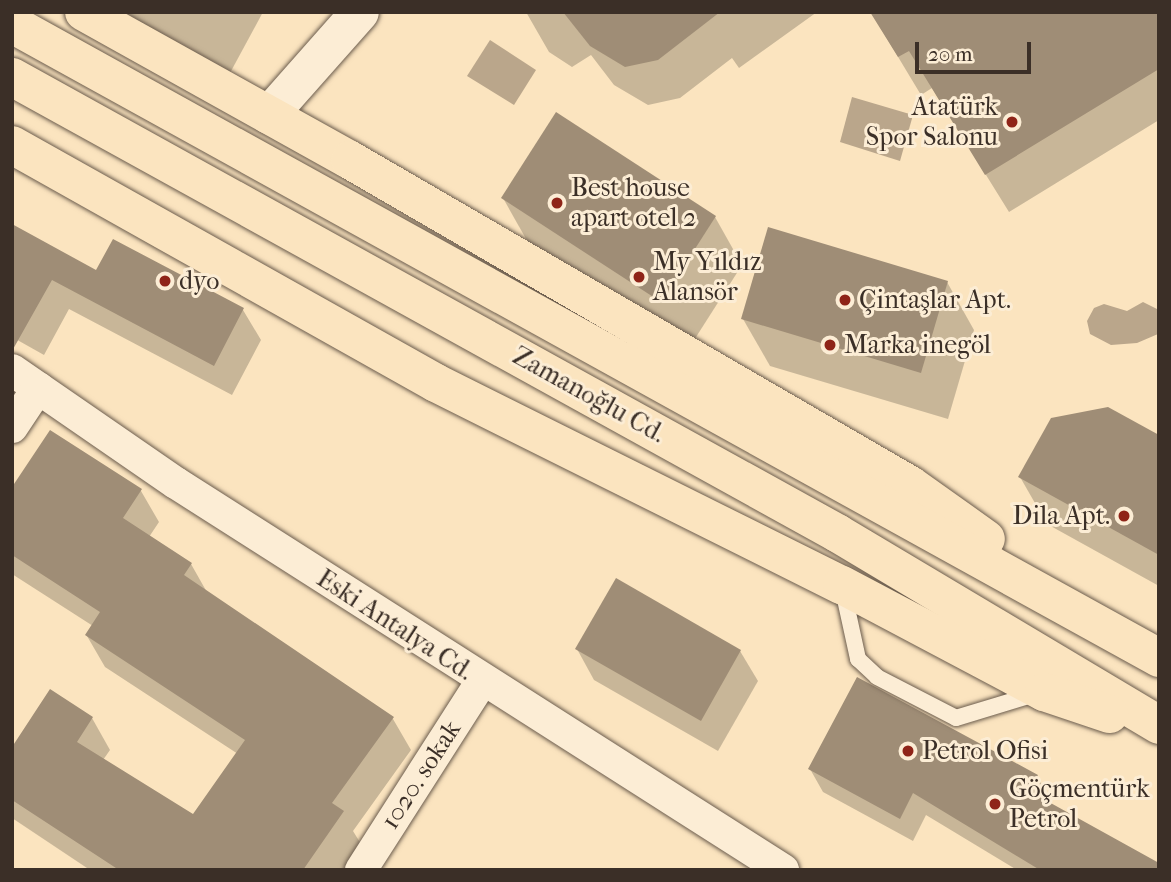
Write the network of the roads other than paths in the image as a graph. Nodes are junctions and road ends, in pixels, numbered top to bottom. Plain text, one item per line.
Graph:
1 (84, 12) edge
2 (360, 12) edge
3 (12, 24) edge
4 (12, 77) edge
5 (269, 115) junction
6 (12, 145) edge
7 (12, 370) edge
8 (38, 388) junction
9 (12, 427) edge
10 (842, 584) junction
11 (1149, 653) edge
12 (482, 681) junction
13 (1044, 692) junction
14 (1159, 725) edge
15 (1159, 730) edge
16 (361, 870) edge
17 (783, 870) edge

1 - 5 highway
2 - 5 street
3 - 11 highway, Zamanoğlu Cd.
4 - 14 highway, Zamanoğlu Cd.
5 - 11 highway
6 - 10 highway
7 - 8 street, Eski Antalya Cd.
8 - 9 street
8 - 12 street, Eski Antalya Cd.
10 - 13 highway
10 - 13 lane
12 - 16 street, 1020. sokak
12 - 17 street, Eski Antalya Cd.
13 - 15 highway

